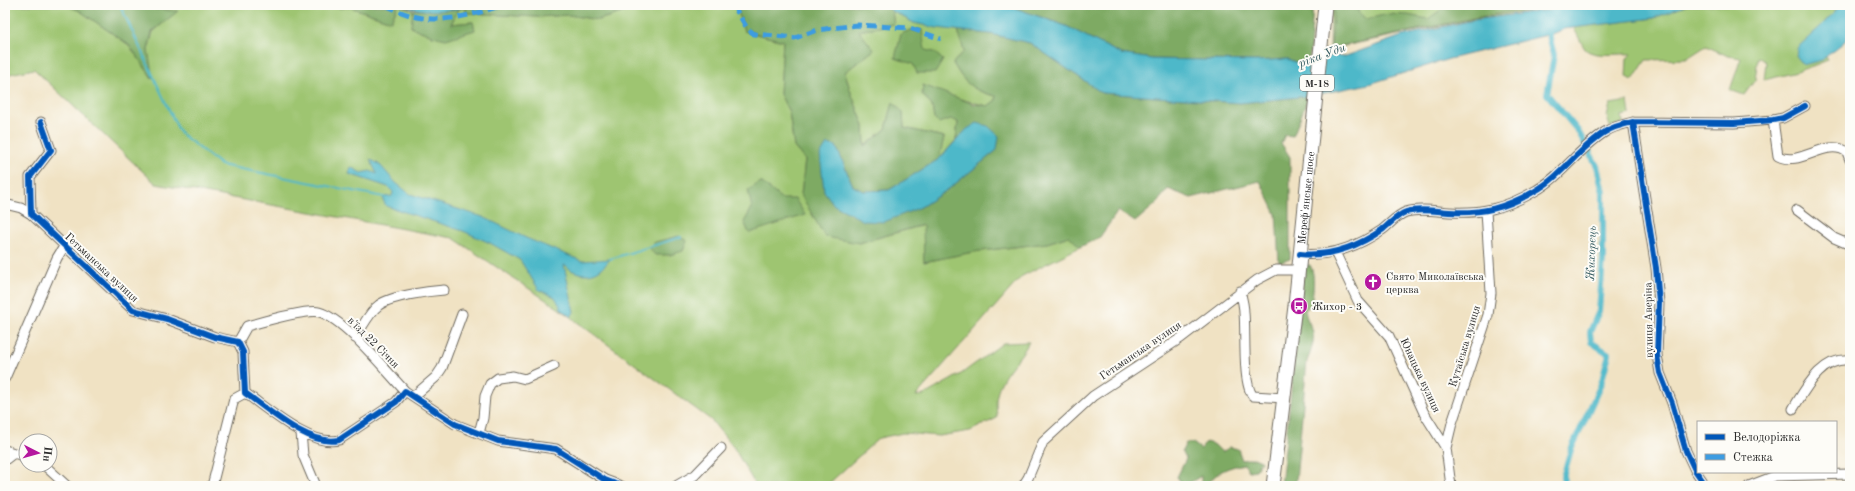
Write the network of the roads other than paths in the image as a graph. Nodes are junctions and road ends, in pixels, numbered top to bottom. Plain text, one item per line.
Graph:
1 (1325, 5) edge
2 (1805, 106) dead end
3 (1773, 120) junction
4 (41, 122) dead end
5 (1633, 122) junction
6 (1850, 160) edge
7 (5, 204) edge
8 (1797, 210) dead end
9 (1486, 211) junction
10 (31, 214) junction
11 (65, 245) junction
12 (1850, 245) edge
13 (1335, 252) junction
14 (1300, 254) junction
15 (1298, 270) junction
16 (444, 290) dead end
17 (1240, 291) junction
18 (462, 314) dead end
19 (355, 338) junction
20 (238, 342) junction
21 (17, 350) junction
22 (1850, 360) edge
23 (5, 362) edge
24 (554, 366) dead end
25 (5, 378) edge
26 (405, 391) junction
27 (245, 393) junction
28 (414, 396) junction
29 (1284, 398) junction
30 (1792, 409) dead end
31 (301, 433) junction
32 (479, 433) junction
33 (721, 448) dead end
34 (1446, 448) junction
35 (5, 450) edge
36 (14, 453) junction
37 (18, 454) edge
38 (5, 460) edge
39 (53, 473) edge
40 (1697, 473) edge
41 (1697, 473) edge
42 (1850, 474) edge
43 (1027, 483) edge
44 (67, 486) edge
45 (212, 486) edge
46 (316, 486) edge
47 (621, 486) edge
48 (676, 486) edge
49 (1273, 486) edge
50 (1450, 486) edge
51 (1706, 486) edge
52 (1749, 486) edge

1 - 14 highway, Мереф'янське шосе / М-18
2 - 3 street
3 - 5 street
3 - 6 street
4 - 10 street
5 - 9 street
5 - 40 street, вулиця Аверіна
7 - 10 street, Гетьманська вулиця
8 - 12 street
9 - 13 street
9 - 34 street, Кутаїська вулиця
10 - 11 street, Гетьманська вулиця
11 - 20 street, Гетьманська вулиця
11 - 21 street
13 - 14 street
13 - 34 street, Юнацька вулиця
14 - 15 highway, Мереф'янське шосе / М-18
15 - 17 street, Гетьманська вулиця
15 - 29 highway, Мереф'янське шосе / М-18
16 - 19 street
17 - 29 street
17 - 43 street, Гетьманська вулиця
18 - 28 street
19 - 20 street, в'їзд 22 Січня
19 - 26 street, в'їзд 22 Січня
20 - 27 street
21 - 23 street
21 - 25 street
22 - 30 street
24 - 32 street
26 - 28 street
26 - 31 street
27 - 31 street
27 - 45 street
28 - 32 street
29 - 49 highway, Мереф'янське шосе / М-18
31 - 46 street
32 - 47 street
33 - 48 street
34 - 50 street, Кутаїська вулиця
35 - 36 street
36 - 37 street
36 - 38 street
39 - 44 street
41 - 51 street, вулиця Аверіна
42 - 52 street

